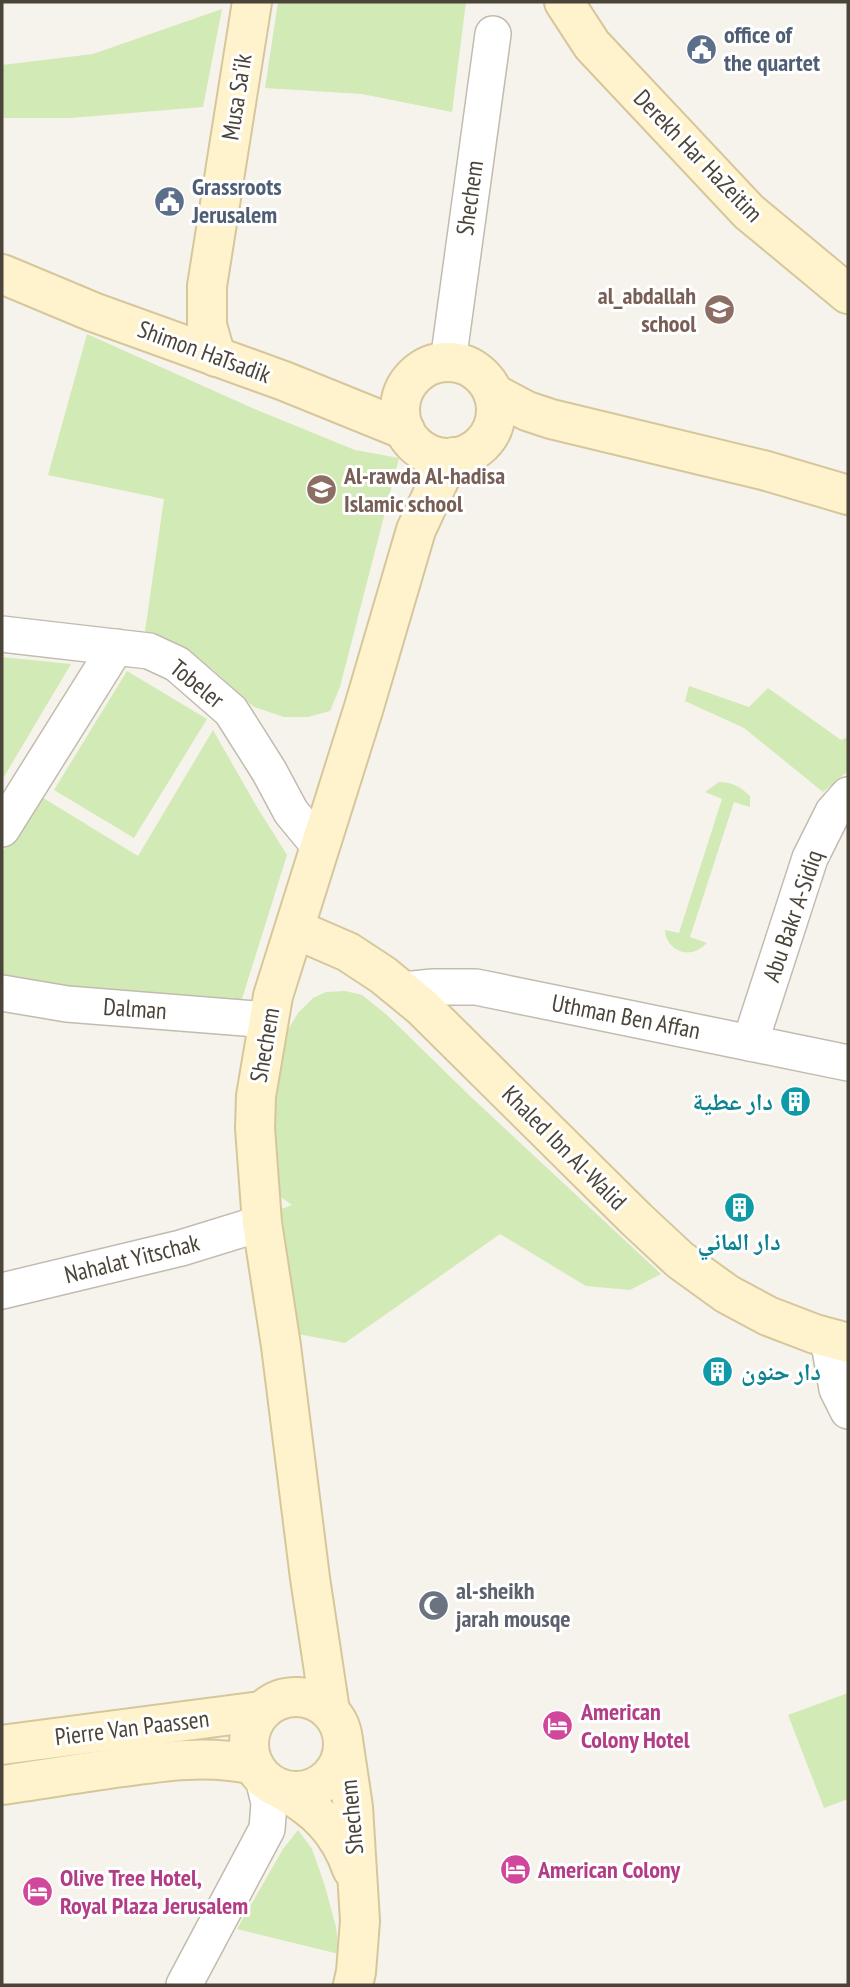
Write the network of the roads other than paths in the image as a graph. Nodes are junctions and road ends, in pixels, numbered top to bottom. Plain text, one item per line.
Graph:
1 (252, 2) edge
2 (564, 2) edge
3 (493, 34) dead end
4 (2, 274) edge
5 (848, 294) edge
6 (216, 357) junction
7 (447, 362) junction
8 (493, 393) junction
9 (574, 425) junction
10 (492, 430) junction
11 (426, 445) junction
12 (848, 495) edge
13 (2, 634) edge
14 (116, 647) junction
15 (848, 795) edge
16 (2, 829) edge
17 (320, 847) junction
18 (295, 929) junction
19 (403, 990) junction
20 (2, 993) edge
21 (269, 1020) junction
22 (750, 1043) junction
23 (848, 1063) edge
24 (262, 1223) junction
25 (2, 1291) edge
26 (838, 1340) edge
27 (848, 1411) edge
28 (310, 1578) junction
29 (275, 1704) junction
30 (336, 1725) junction
31 (2, 1745) edge
32 (265, 1777) junction
33 (2, 1785) edge
34 (359, 1895) junction
35 (184, 1985) edge
36 (353, 1985) edge

1 - 6 street, Musa Sa'ik
2 - 5 street, Derekh Har HaZeitim
3 - 7 street, Shechem
4 - 6 street, Shimon HaTsadik
6 - 11 street, Shimon HaTsadik
7 - 8 street
7 - 11 street
8 - 9 street
8 - 10 street
9 - 10 street
9 - 12 street
10 - 11 street
11 - 17 street, Shechem
13 - 14 street, Tobeler
14 - 16 street
14 - 17 street, Tobeler
15 - 22 street, Abu Bakr A-Sidiq
17 - 18 street, Shechem
18 - 19 street, Khaled Ibn Al-Walid
18 - 21 street, Shechem
19 - 22 street, Uthman Ben Affan
19 - 26 street, Khaled Ibn Al-Walid
20 - 21 street, Dalman
21 - 24 street, Shechem
22 - 23 street, Uthman Ben Affan
24 - 25 street, Nahalat Yitschak
24 - 28 street, Shechem
26 - 27 street
28 - 29 street, Shechem
28 - 30 street, Shechem
29 - 30 street
29 - 31 street, Pierre Van Paassen
29 - 32 street
30 - 32 street
30 - 34 street, Shechem
32 - 33 street, Pierre Van Paassen
32 - 34 street, Shechem
32 - 35 street
34 - 36 street, Shechem

